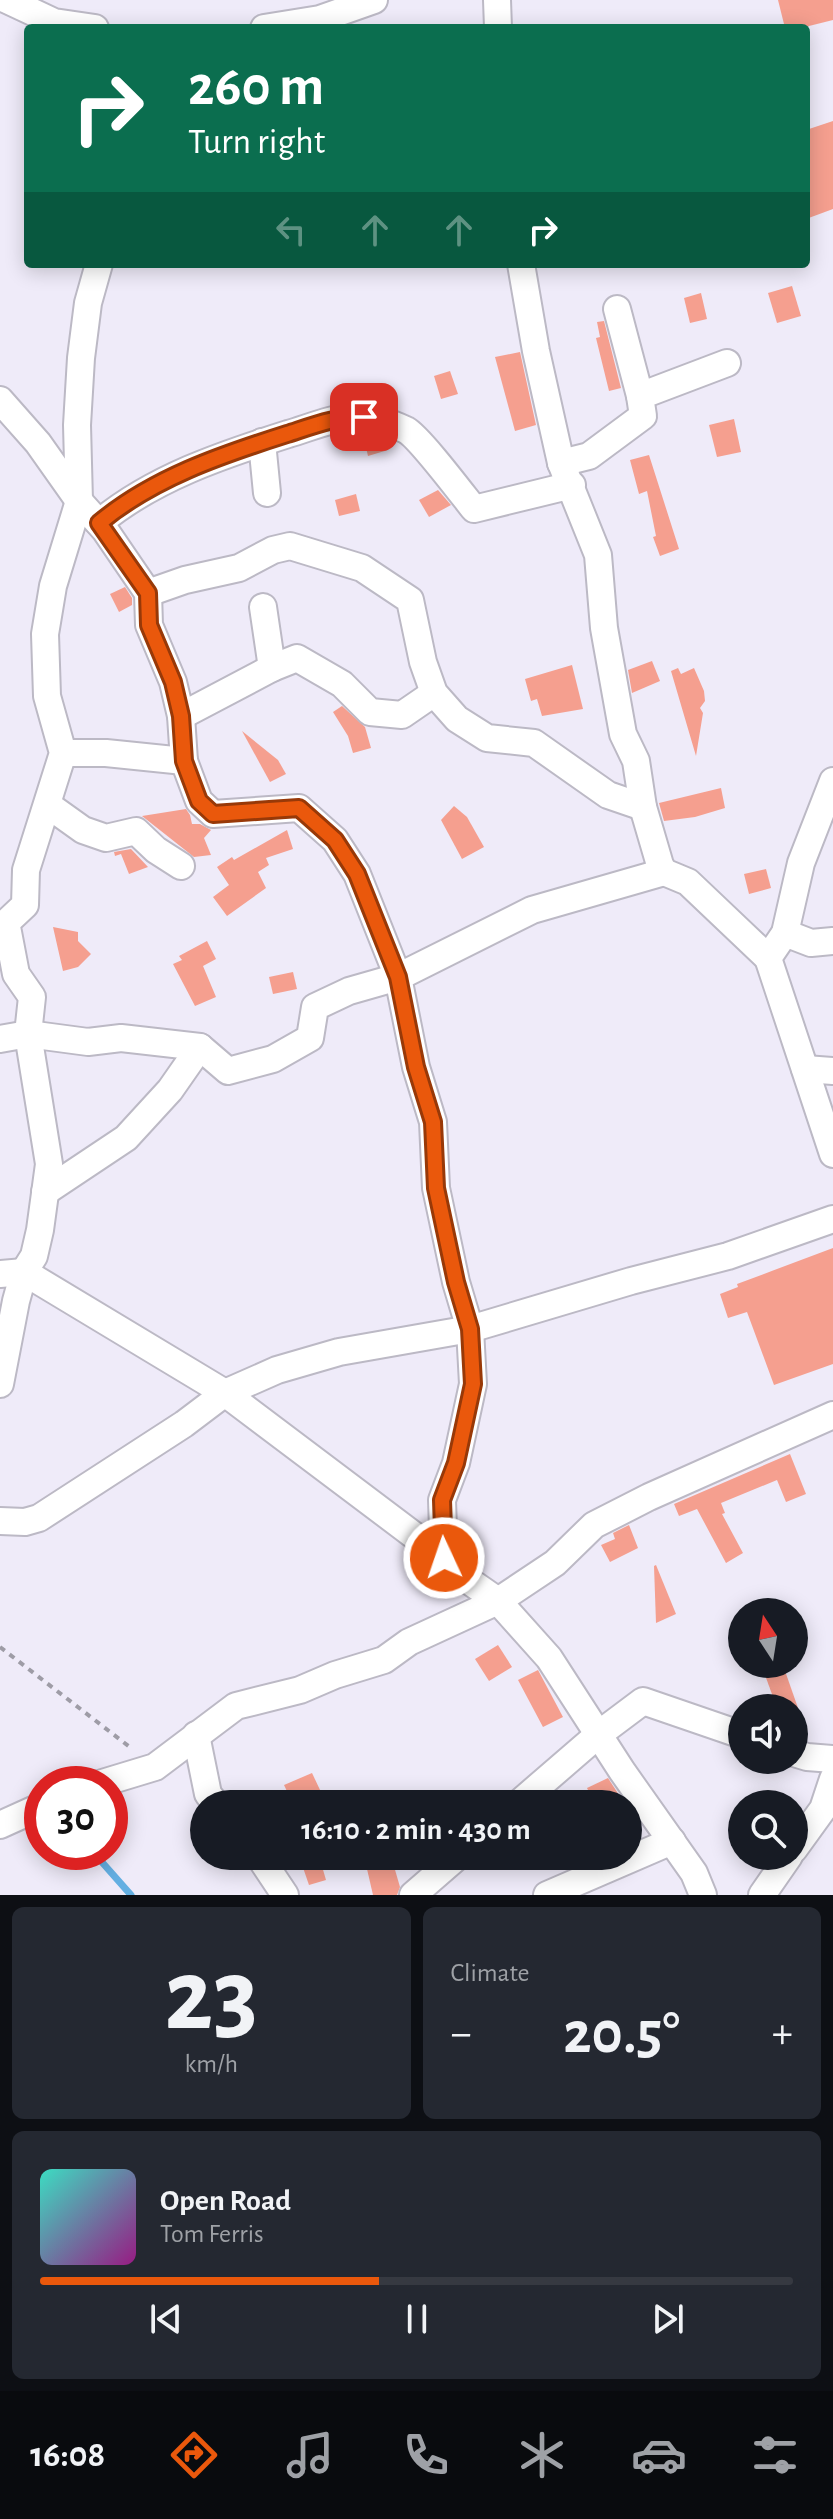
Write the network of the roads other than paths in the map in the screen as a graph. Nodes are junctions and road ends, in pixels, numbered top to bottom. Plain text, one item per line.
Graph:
1 (7, 0) edge
2 (374, 0) edge
3 (497, 0) edge
4 (68, 24) edge
5 (289, 24) edge
6 (498, 24) edge
7 (98, 268) edge
8 (522, 268) edge
9 (617, 309) dead end
10 (727, 363) dead end
11 (640, 396) junction
12 (0, 400) edge
13 (262, 442) junction
14 (567, 474) junction
15 (267, 493) dead end
16 (79, 501) junction
17 (99, 523) junction
18 (148, 593) junction
19 (263, 607) dead end
20 (272, 668) junction
21 (434, 693) junction
22 (181, 716) junction
23 (63, 753) junction
24 (184, 761) junction
25 (833, 781) edge
26 (48, 805) junction
27 (643, 807) junction
28 (822, 830) edge
29 (181, 866) dead end
30 (664, 872) junction
31 (785, 933) junction
32 (833, 941) edge
33 (768, 958) junction
34 (398, 977) junction
35 (28, 1034) junction
36 (0, 1039) edge
37 (200, 1047) junction
38 (805, 1069) junction
39 (833, 1071) edge
40 (833, 1154) edge
41 (45, 1192) junction
42 (833, 1219) edge
43 (12, 1273) edge
44 (470, 1329) junction
45 (0, 1384) edge
46 (225, 1393) junction
47 (833, 1415) edge
48 (0, 1521) edge
49 (444, 1558) junction
50 (498, 1601) junction
51 (728, 1730) edge
52 (599, 1734) junction
53 (196, 1735) junction
54 (808, 1757) edge
55 (833, 1759) edge
56 (128, 1775) edge
57 (833, 1779) edge
58 (207, 1790) edge
59 (534, 1790) edge
60 (0, 1803) edge
61 (24, 1804) edge
62 (24, 1814) edge
63 (0, 1825) edge
64 (808, 1830) edge
65 (672, 1841) junction
66 (268, 1870) edge
67 (442, 1870) edge
68 (779, 1870) edge
69 (285, 1895) edge
70 (413, 1895) edge
71 (547, 1895) edge
72 (703, 1895) edge
73 (762, 1895) edge

1 - 4 street
2 - 5 street
3 - 6 street
7 - 16 street
8 - 14 street
9 - 11 street
10 - 11 street
11 - 14 street
12 - 16 street
13 - 14 street
13 - 15 street
13 - 17 street
14 - 27 street
16 - 17 street
16 - 23 street
17 - 18 street
18 - 21 street
18 - 22 street
19 - 20 street
20 - 21 street
20 - 22 street
21 - 27 street
22 - 24 street
23 - 24 street
23 - 26 street
24 - 34 street
25 - 28 street
26 - 29 street
26 - 35 street
27 - 30 street
28 - 31 street
30 - 33 street
30 - 34 street
31 - 32 street
31 - 33 street
33 - 38 street
34 - 37 street
34 - 44 street
35 - 36 street
35 - 37 street
35 - 41 street
37 - 41 street
38 - 39 street
38 - 40 street
41 - 43 street
42 - 44 street
43 - 45 street
43 - 46 street
44 - 46 street
44 - 49 street
46 - 48 street
46 - 49 street
47 - 50 street
49 - 50 street
50 - 52 street
50 - 53 street
51 - 52 street
52 - 59 street
52 - 65 street
53 - 56 street
53 - 58 street
54 - 55 street
57 - 64 street
60 - 61 street
62 - 63 street
65 - 71 street
65 - 72 street
66 - 69 street
67 - 70 street
68 - 73 street

